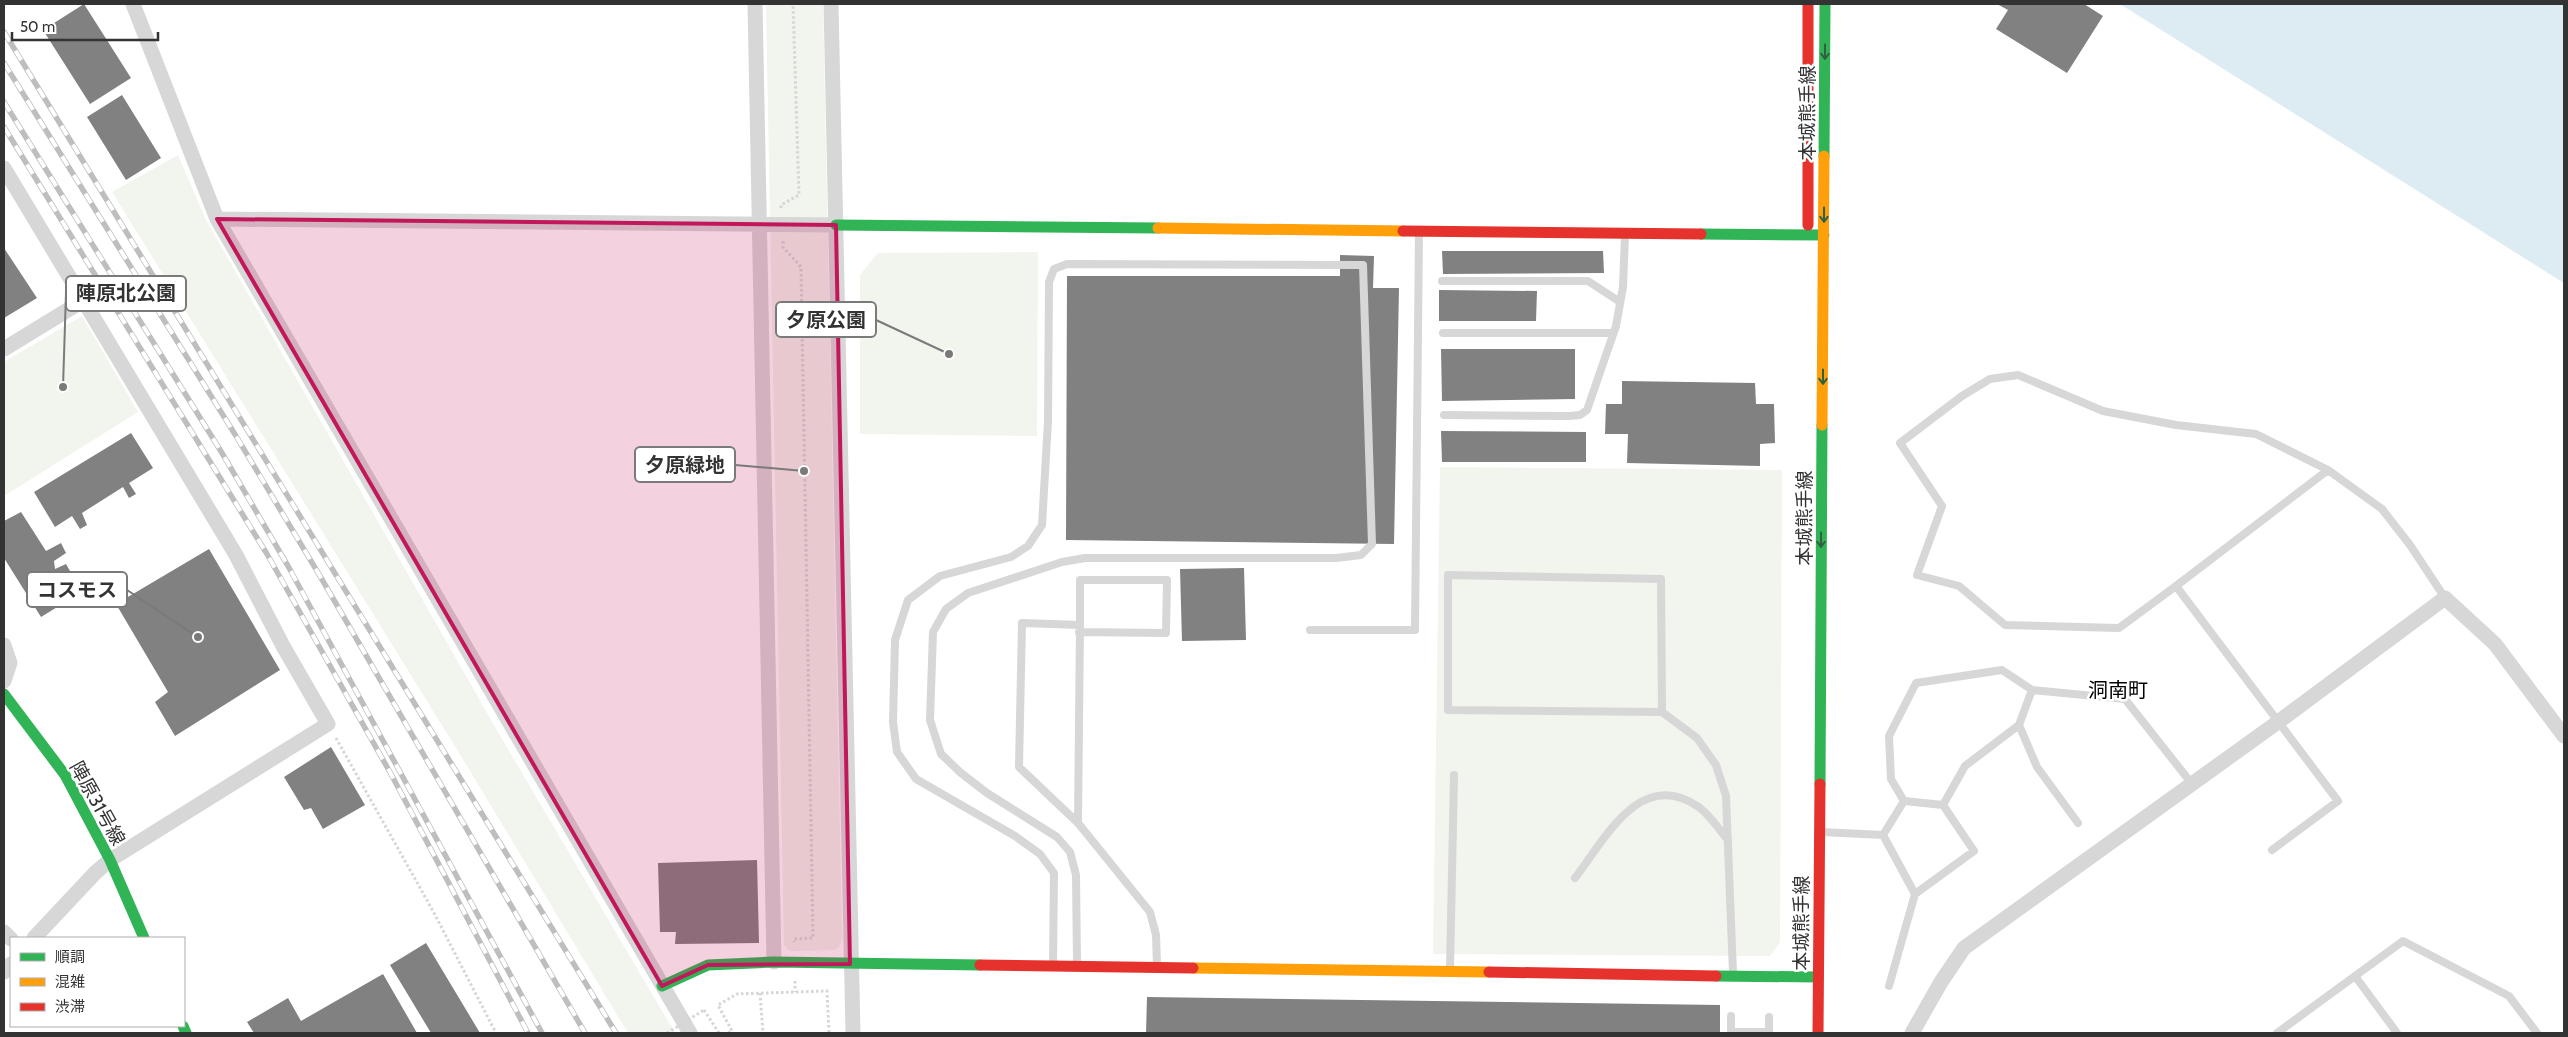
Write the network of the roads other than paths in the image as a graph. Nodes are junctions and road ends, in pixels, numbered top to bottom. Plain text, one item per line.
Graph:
1 (133, 4) edge
2 (755, 4) edge
3 (831, 4) edge
4 (1808, 4) edge
5 (1825, 4) edge
6 (4, 168) edge
7 (217, 219) junction
8 (836, 224) junction
9 (759, 225) junction
10 (1419, 231) junction
11 (1626, 233) junction
12 (1824, 236) junction
13 (1808, 240) junction
14 (1442, 281) dead end
15 (84, 300) junction
16 (1620, 302) junction
17 (1443, 333) dead end
18 (1614, 333) junction
19 (4, 349) edge
20 (1444, 415) dead end
21 (2328, 470) junction
22 (2176, 586) junction
23 (2446, 598) junction
24 (1080, 629) junction
25 (1310, 630) dead end
26 (4, 645) edge
27 (4, 681) edge
28 (2032, 690) junction
29 (4, 694) edge
30 (1662, 712) junction
31 (2278, 722) junction
32 (2019, 725) junction
33 (2564, 736) edge
34 (1454, 775) dead end
35 (2192, 784) junction
36 (1904, 801) junction
37 (1943, 805) junction
38 (1078, 823) junction
39 (2078, 823) dead end
40 (1819, 832) junction
41 (1883, 835) junction
42 (1728, 840) junction
43 (2272, 850) dead end
44 (110, 860) junction
45 (1575, 878) dead end
46 (1915, 894) junction
47 (35, 937) edge
48 (144, 937) edge
49 (774, 962) junction
50 (850, 964) junction
51 (1053, 966) junction
52 (1077, 966) junction
53 (1157, 968) junction
54 (1450, 971) junction
55 (1733, 974) junction
56 (2355, 976) junction
57 (1818, 977) junction
58 (662, 986) junction
59 (1889, 986) dead end
60 (1731, 1016) dead end
61 (1769, 1017) dead end
62 (690, 1033) edge
63 (853, 1033) edge
64 (1769, 1033) edge
65 (1818, 1033) edge
66 (1912, 1033) edge
67 (2278, 1033) edge
68 (2397, 1033) edge
69 (2537, 1033) edge

1 - 7 street
2 - 9 street
3 - 8 street
4 - 13 street, 本城熊手線
5 -> 12 street, 本城熊手線
6 - 15 street
7 - 9 street
7 - 58 street
8 - 9 street
8 - 10 street
8 - 50 street
9 - 49 street
10 - 11 street
10 - 25 lane
11 - 13 street
11 - 16 lane
12 - 13 street
12 -> 40 street, 本城熊手線
14 - 16 lane
15 - 19 street
15 - 44 street
16 - 18 lane
17 - 18 lane
18 - 20 lane
21 - 22 lane
21 - 22 lane
21 - 23 lane
22 - 31 lane
23 - 31 street
23 - 33 street
24 - 24 lane
24 - 38 lane
24 - 38 lane
26 - 27 street
28 - 32 lane
28 - 35 lane
28 - 36 lane
29 - 44 street, 陣原31号線
30 - 30 lane
30 - 42 lane
31 - 35 street
31 - 43 lane
32 - 37 lane
32 - 39 lane
34 - 54 lane
35 - 66 street
36 - 37 lane
36 - 41 lane
37 - 46 lane
38 - 53 lane
40 - 41 lane
40 - 57 street, 本城熊手線
41 - 46 lane
42 - 45 lane
42 - 55 lane
44 - 47 street
44 - 48 street, 陣原31号線
46 - 59 lane
49 - 50 street
49 - 58 street
50 - 51 street
50 - 63 street
51 - 52 street
51 - 52 lane
52 - 53 street
53 - 54 street
54 - 55 street
55 - 57 street
56 - 67 lane
56 - 68 lane
56 - 69 lane
57 - 65 street, 本城熊手線
58 - 62 street
60 - 64 lane
61 - 64 lane

